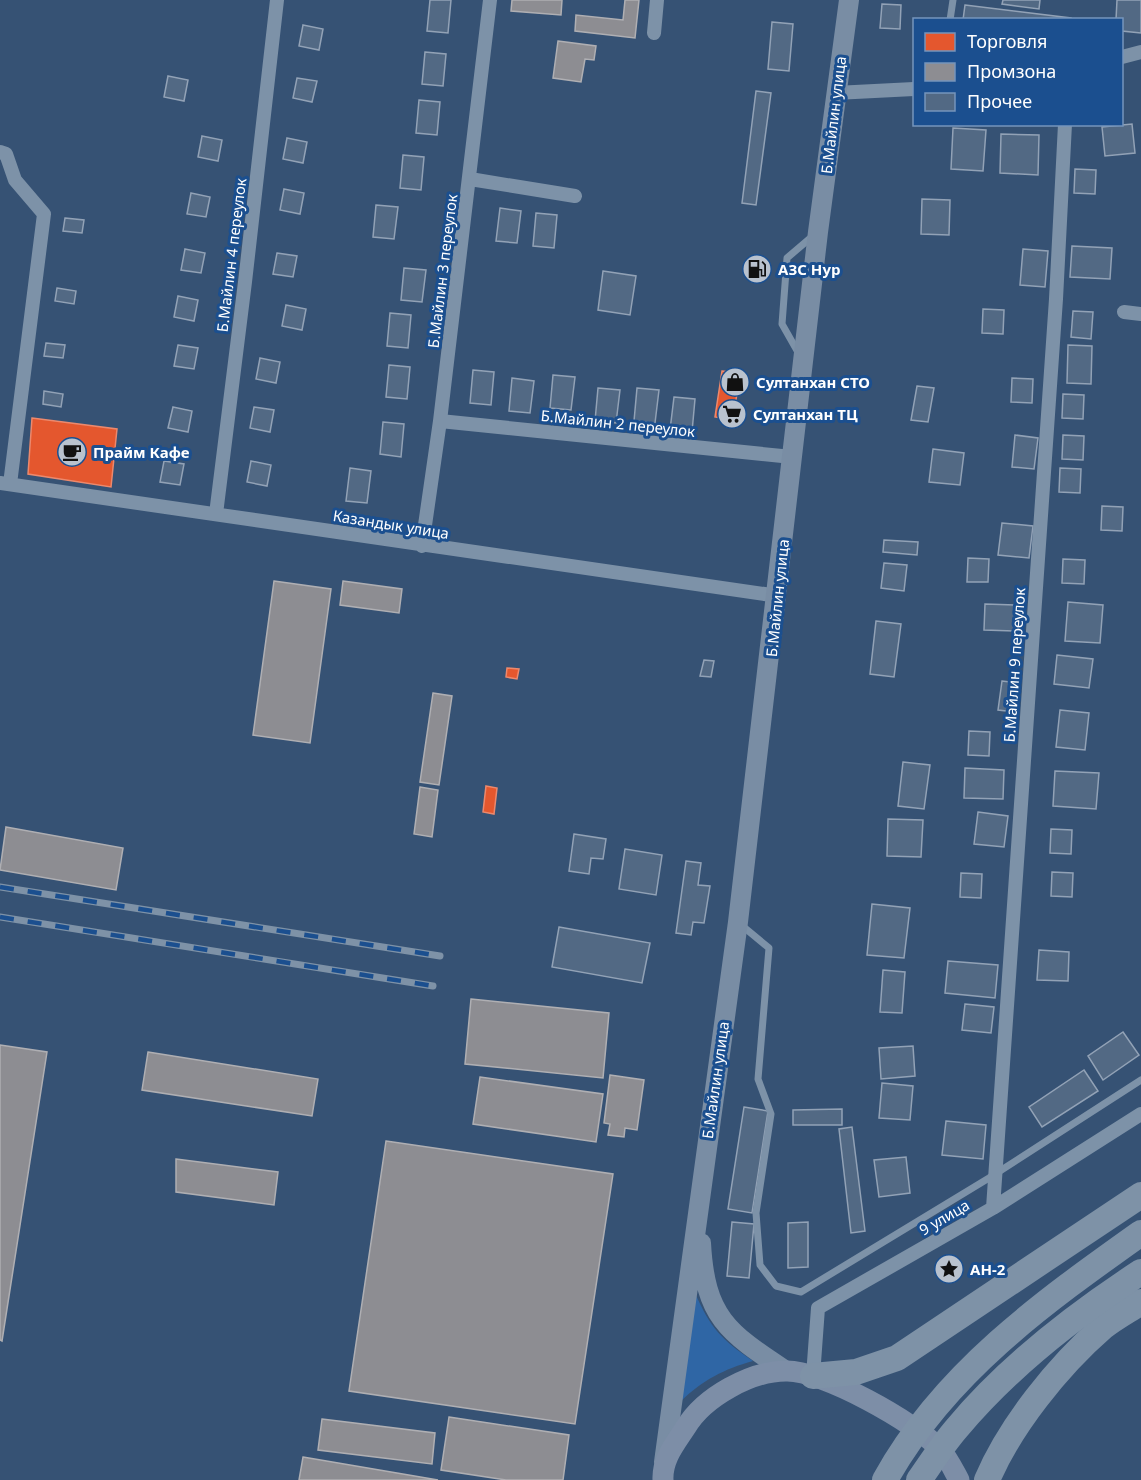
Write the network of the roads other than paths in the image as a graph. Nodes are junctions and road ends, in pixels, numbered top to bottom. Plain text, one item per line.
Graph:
1 (277, 0) edge
2 (490, 0) edge
3 (657, 0) edge
4 (849, 0) edge
5 (953, 0) edge
6 (950, 18) edge
7 (654, 33) dead end
8 (1141, 52) edge
9 (1123, 57) edge
10 (913, 90) edge
11 (835, 93) junction
12 (1065, 126) edge
13 (0, 152) edge
14 (470, 179) junction
15 (575, 196) dead end
16 (818, 232) junction
17 (1124, 312) dead end
18 (1141, 314) edge
19 (803, 362) junction
20 (440, 421) junction
21 (792, 457) junction
22 (5, 483) edge
23 (216, 514) junction
24 (422, 546) junction
25 (778, 596) junction
26 (738, 922) junction
27 (1141, 1080) edge
28 (1141, 1114) edge
29 (996, 1174) junction
30 (699, 1195) junction
31 (1141, 1195) edge
32 (993, 1208) junction
33 (1141, 1233) edge
34 (1141, 1272) edge
35 (1141, 1302) edge
36 (786, 1371) junction
37 (813, 1376) junction
38 (663, 1475) edge
39 (885, 1480) edge
40 (919, 1480) edge
41 (958, 1480) edge
42 (987, 1480) edge

1 - 23 street, Б.Майлин 4 переулок
2 - 14 street, Б.Майлин 3 переулок
3 - 7 street
4 - 11 street, Б.Майлин улица
5 - 6 lane
8 - 9 street
10 - 11 street
11 - 16 street, Б.Майлин улица
12 - 29 street, Б.Майлин 9 переулок
13 - 22 street
14 - 15 street
14 - 20 street, Б.Майлин 3 переулок
16 - 19 street, Б.Майлин улица
16 - 19 lane
17 - 18 street
19 - 21 street, Б.Майлин улица
20 - 21 street, Б.Майлин 2 переулок
20 - 24 street, Б.Майлин 3 переулок
21 - 25 street, Б.Майлин улица
22 - 23 street, Казандык улица
23 - 24 street, Казандык улица
24 - 25 street, Казандык улица
25 - 26 street, Б.Майлин улица
26 - 29 lane
26 - 30 street, Б.Майлин улица
27 - 29 lane
28 - 32 street, 9 улица
29 - 32 street, Б.Майлин 9 переулок
30 - 36 street
30 - 38 street
31 - 37 highway
32 - 37 street, 9 улица
33 - 39 highway, bridge
34 - 40 highway, bridge
35 - 42 highway
36 - 37 main road
36 - 38 main road
37 - 41 main road

